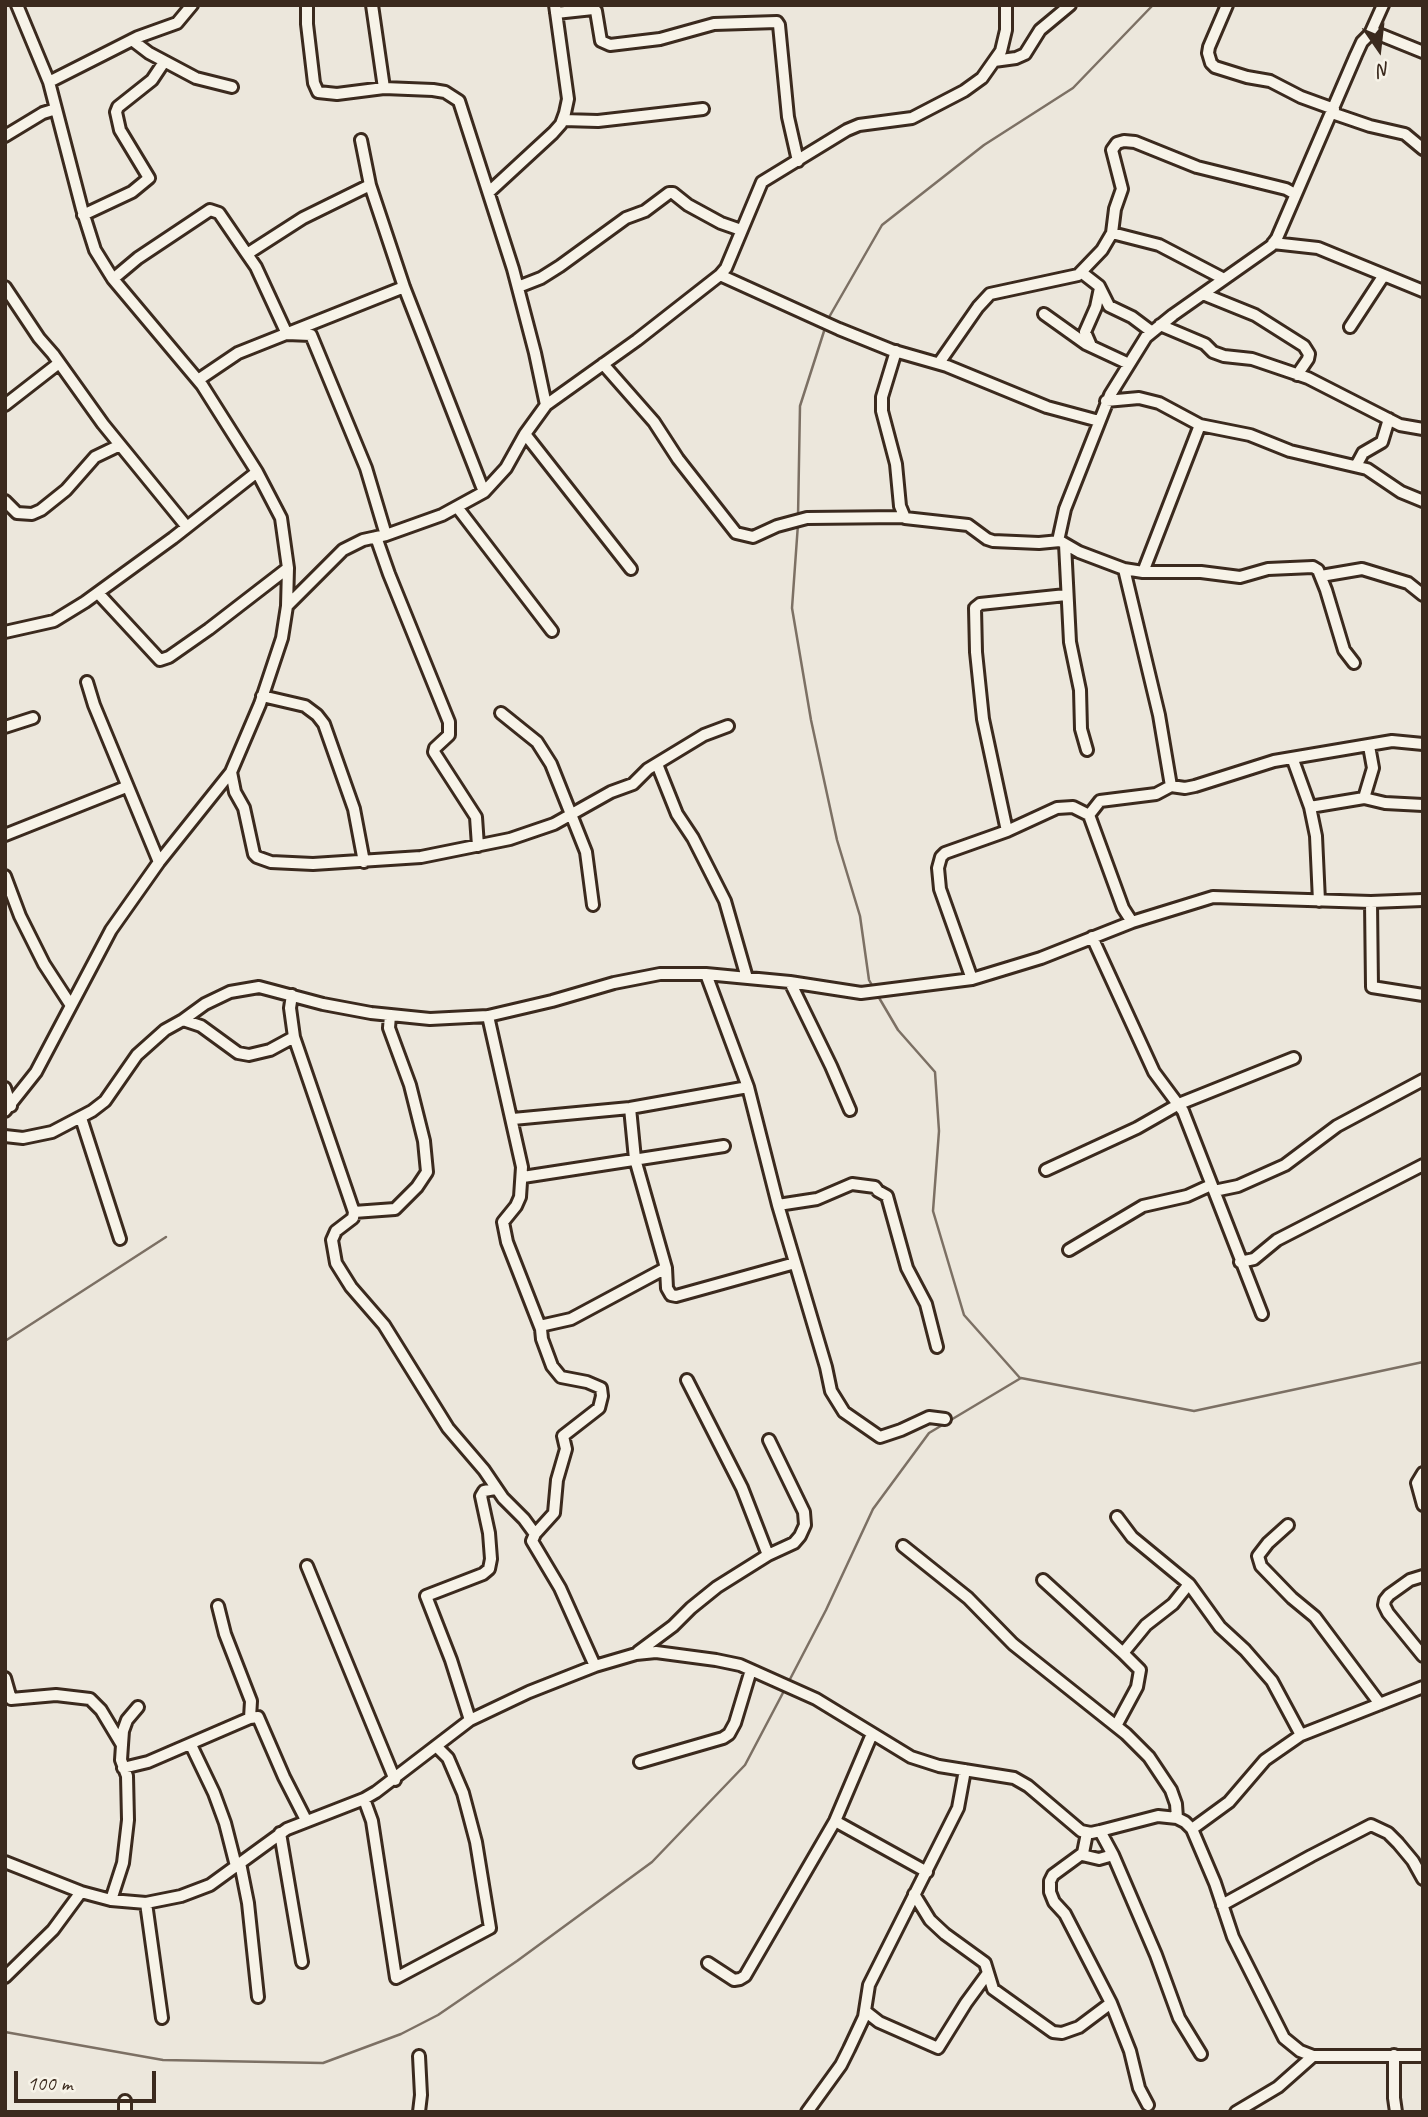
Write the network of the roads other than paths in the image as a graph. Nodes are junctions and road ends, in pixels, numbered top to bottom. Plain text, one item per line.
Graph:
1 (192, 5) edge
2 (307, 5) edge
3 (372, 5) edge
4 (1006, 5) edge
5 (1070, 5) edge
6 (17, 6) edge
7 (1223, 6) edge
8 (1378, 8) edge
9 (556, 9) edge
10 (5, 12) edge
11 (1370, 34) junction
12 (132, 40) junction
13 (1423, 52) edge
14 (994, 61) junction
15 (164, 62) junction
16 (232, 86) dead end
17 (50, 88) junction
18 (384, 88) junction
19 (703, 108) dead end
20 (56, 109) junction
21 (1333, 111) junction
22 (43, 113) junction
23 (563, 120) junction
24 (5, 136) edge
25 (361, 140) dead end
26 (1423, 149) edge
27 (798, 161) junction
28 (366, 184) junction
29 (489, 192) junction
30 (1296, 194) junction
31 (83, 215) junction
32 (741, 230) junction
33 (1112, 233) junction
34 (1273, 243) junction
35 (247, 254) junction
36 (1081, 272) junction
37 (720, 275) junction
38 (1384, 275) junction
39 (113, 279) junction
40 (1224, 279) junction
41 (404, 286) junction
42 (518, 287) junction
43 (1100, 288) junction
44 (1423, 291) edge
45 (7, 294) edge
46 (1203, 294) junction
47 (1044, 314) dead end
48 (1350, 327) dead end
49 (1156, 329) junction
50 (287, 334) junction
51 (1091, 346) junction
52 (896, 351) junction
53 (59, 363) junction
54 (939, 363) junction
55 (603, 364) junction
56 (1129, 365) junction
57 (1297, 375) junction
58 (198, 380) junction
59 (1107, 401) junction
60 (5, 405) edge
61 (546, 405) junction
62 (1389, 419) junction
63 (1098, 421) junction
64 (1200, 425) junction
65 (1423, 429) edge
66 (525, 434) junction
67 (120, 445) junction
68 (1356, 466) junction
69 (257, 471) junction
70 (484, 492) junction
71 (5, 501) edge
72 (1423, 501) edge
73 (457, 507) junction
74 (903, 517) junction
75 (187, 527) junction
76 (381, 536) junction
77 (1061, 542) junction
78 (288, 568) junction
79 (631, 569) dead end
80 (1124, 569) junction
81 (1143, 572) junction
82 (1321, 576) junction
83 (98, 593) junction
84 (1066, 595) junction
85 (1423, 595) edge
86 (288, 606) junction
87 (552, 631) dead end
88 (5, 632) edge
89 (1354, 663) dead end
90 (87, 682) dead end
91 (262, 696) junction
92 (500, 713) dead end
93 (33, 718) dead end
94 (728, 726) dead end
95 (5, 727) edge
96 (1423, 744) edge
97 (1369, 746) junction
98 (1087, 750) dead end
99 (1293, 760) junction
100 (657, 764) junction
101 (231, 772) junction
102 (1171, 786) junction
103 (126, 787) junction
104 (1364, 798) junction
105 (1423, 805) edge
106 (1310, 807) junction
107 (570, 815) junction
108 (1089, 815) junction
109 (1007, 831) junction
110 (5, 835) edge
111 (478, 846) junction
112 (159, 862) junction
113 (364, 862) junction
114 (5, 876) edge
115 (1423, 900) edge
116 (1319, 901) junction
117 (1371, 902) junction
118 (593, 905) dead end
119 (1132, 922) junction
120 (1092, 937) junction
121 (706, 974) junction
122 (747, 978) junction
123 (972, 979) junction
124 (790, 982) junction
125 (292, 995) junction
126 (1423, 995) edge
127 (70, 1004) junction
128 (390, 1015) junction
129 (488, 1016) junction
130 (183, 1020) junction
131 (294, 1037) junction
132 (1294, 1058) dead end
133 (1423, 1080) edge
134 (748, 1087) junction
135 (5, 1088) edge
136 (1179, 1104) junction
137 (630, 1108) junction
138 (8, 1109) edge
139 (850, 1110) dead end
140 (81, 1118) junction
141 (513, 1119) junction
142 (5, 1136) edge
143 (724, 1146) dead end
144 (635, 1159) junction
145 (1423, 1165) edge
146 (1046, 1170) dead end
147 (523, 1177) junction
148 (1213, 1188) junction
149 (778, 1205) junction
150 (354, 1212) junction
151 (120, 1239) dead end
152 (1069, 1250) dead end
153 (1240, 1262) junction
154 (795, 1263) junction
155 (666, 1268) junction
156 (1262, 1314) dead end
157 (540, 1326) junction
158 (937, 1347) dead end
159 (687, 1380) dead end
160 (945, 1419) dead end
161 (769, 1440) dead end
162 (1423, 1473) edge
163 (495, 1489) junction
164 (1423, 1504) edge
165 (1116, 1517) dead end
166 (1288, 1525) dead end
167 (536, 1534) junction
168 (903, 1546) dead end
169 (768, 1555) junction
170 (307, 1566) dead end
171 (1423, 1576) edge
172 (1043, 1580) dead end
173 (1189, 1584) junction
174 (218, 1606) dead end
175 (1123, 1653) junction
176 (636, 1654) junction
177 (1423, 1656) edge
178 (594, 1666) junction
179 (751, 1670) junction
180 (5, 1678) edge
181 (1423, 1687) edge
182 (1380, 1704) junction
183 (138, 1707) dead end
184 (250, 1718) junction
185 (470, 1720) junction
186 (1116, 1726) junction
187 (872, 1734) junction
188 (1301, 1735) junction
189 (122, 1745) junction
190 (191, 1745) junction
191 (436, 1746) junction
192 (640, 1762) dead end
193 (123, 1768) junction
194 (965, 1770) junction
195 (395, 1780) junction
196 (364, 1799) junction
197 (1177, 1818) junction
198 (306, 1820) junction
199 (835, 1821) junction
200 (1192, 1829) junction
201 (1100, 1831) junction
202 (280, 1833) junction
203 (1087, 1833) junction
204 (1082, 1855) junction
205 (1113, 1855) junction
206 (5, 1862) edge
207 (238, 1864) junction
208 (927, 1872) junction
209 (1423, 1880) edge
210 (81, 1892) junction
211 (914, 1894) junction
212 (111, 1900) junction
213 (146, 1903) junction
214 (1222, 1905) junction
215 (302, 1962) dead end
216 (708, 1963) dead end
217 (988, 1973) junction
218 (5, 1977) edge
219 (258, 1997) dead end
220 (1111, 2003) junction
221 (865, 2011) junction
222 (162, 2018) dead end
223 (1201, 2054) dead end
224 (1394, 2055) junction
225 (419, 2056) dead end
226 (1313, 2056) junction
227 (1423, 2056) edge
228 (1148, 2105) dead end
229 (419, 2112) edge
230 (807, 2112) edge
231 (1236, 2112) edge
232 (1396, 2112) edge

1 - 12 street
2 - 18 street
3 - 18 street
4 - 14 street
5 - 14 street
6 - 10 street
6 - 17 street
7 - 21 street
8 - 11 street
9 - 23 street
9 - 27 street
11 - 13 street
11 - 21 street
12 - 15 street
12 - 17 street
14 - 27 street
15 - 16 street
15 - 31 street
17 - 20 street
17 - 22 street
18 - 29 street
19 - 23 street
20 - 22 street
20 - 31 street
21 - 26 street
21 - 30 street
22 - 24 street
23 - 29 street
25 - 28 street
27 - 32 street
28 - 35 street
28 - 41 street
29 - 42 street
30 - 33 street
30 - 34 street
31 - 39 street
32 - 37 street
32 - 42 street
33 - 36 street
33 - 40 street
34 - 38 street
34 - 40 street
35 - 39 street
35 - 50 street
36 - 43 street
36 - 54 street
37 - 52 street
37 - 55 street
38 - 44 street
38 - 48 street
39 - 58 street
40 - 46 street
41 - 50 street
41 - 70 street
42 - 61 street
43 - 49 street
43 - 51 street
45 - 53 street
46 - 49 street
46 - 57 street
47 - 51 street
49 - 56 street
49 - 57 street
50 - 58 street
50 - 76 street
51 - 56 street
52 - 54 street
52 - 74 street
53 - 60 street
53 - 67 street
54 - 63 street
55 - 61 street
55 - 74 street
56 - 59 street
57 - 62 street
58 - 69 street
59 - 63 street
59 - 64 street
61 - 66 street
62 - 65 street
62 - 68 street
63 - 77 street
64 - 68 street
64 - 81 street
66 - 70 street
66 - 79 street
67 - 71 street
67 - 75 street
68 - 72 street
69 - 75 street
69 - 78 street
70 - 73 street
73 - 76 street
73 - 87 street
74 - 77 street
75 - 83 street
76 - 86 street
76 - 111 street
77 - 80 street
77 - 84 street
78 - 83 street
78 - 86 street
80 - 81 street
80 - 102 street
81 - 82 street
82 - 85 street
82 - 89 street
83 - 88 street
84 - 98 street
84 - 109 street
86 - 91 street
90 - 103 street
91 - 101 street
91 - 113 street
92 - 107 street
93 - 95 street
94 - 100 street
96 - 97 street
97 - 99 street
97 - 104 street
99 - 102 street
99 - 106 street
100 - 107 street
100 - 122 street
101 - 112 street
101 - 113 street
102 - 108 street
103 - 110 street
103 - 112 street
104 - 105 street
104 - 106 street
106 - 116 street
107 - 111 street
107 - 118 street
108 - 109 street
108 - 119 street
109 - 123 street
111 - 113 street
112 - 127 street
114 - 127 street
115 - 117 street
116 - 117 street
116 - 119 street
117 - 126 street
119 - 120 street
120 - 123 street
120 - 136 street
121 - 122 street
121 - 129 street
121 - 134 street
122 - 124 street
123 - 124 street
124 - 139 street
125 - 128 street
125 - 130 street
125 - 131 street
127 - 138 street
128 - 129 street
128 - 150 street
129 - 141 street
130 - 131 street
130 - 140 street
131 - 150 street
132 - 136 street
133 - 148 street
134 - 137 street
134 - 149 street
135 - 138 street
136 - 146 street
136 - 148 street
137 - 141 street
137 - 144 street
140 - 142 street
140 - 151 street
141 - 147 street
143 - 144 street
144 - 147 street
144 - 155 street
145 - 153 street
147 - 157 street
148 - 152 street
148 - 153 street
149 - 154 street
149 - 158 street
150 - 163 street
153 - 156 street
154 - 155 street
154 - 160 street
155 - 157 street
157 - 167 street
159 - 169 street
161 - 169 street
162 - 164 street
163 - 167 street
163 - 185 street
165 - 173 street
166 - 182 street
167 - 178 street
168 - 186 street
169 - 176 street
170 - 195 street
171 - 177 street
172 - 175 street
173 - 175 street
173 - 188 street
174 - 184 street
175 - 186 street
176 - 178 street
176 - 179 street
178 - 185 street
179 - 187 street
179 - 192 street
180 - 189 street
181 - 182 street
182 - 188 street
183 - 189 street
184 - 190 street
184 - 198 street
185 - 191 street
186 - 197 street
187 - 194 street
187 - 199 street
188 - 200 street
189 - 193 street
190 - 193 street
190 - 207 street
191 - 195 street
191 - 196 street
193 - 212 street
194 - 203 street
194 - 208 street
195 - 196 street
196 - 198 street
197 - 200 street
197 - 201 street
198 - 202 street
199 - 208 street
199 - 216 street
200 - 214 street
201 - 203 street
201 - 205 street
202 - 207 street
202 - 215 street
203 - 204 street
204 - 205 street
204 - 220 street
205 - 223 street
206 - 210 street
207 - 213 street
207 - 219 street
208 - 211 street
209 - 214 street
210 - 212 street
210 - 218 street
211 - 217 street
211 - 221 street
212 - 213 street
213 - 222 street
214 - 226 street
217 - 220 street
217 - 221 street
220 - 228 street
221 - 230 street
224 - 226 street
224 - 227 street
224 - 232 street
225 - 229 street
226 - 231 street

